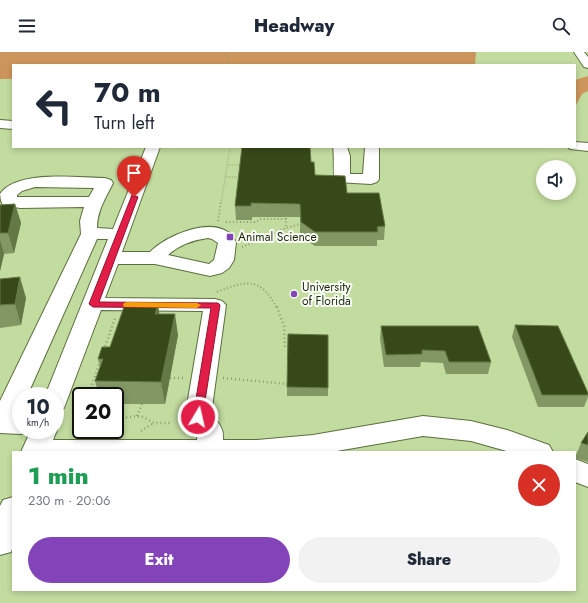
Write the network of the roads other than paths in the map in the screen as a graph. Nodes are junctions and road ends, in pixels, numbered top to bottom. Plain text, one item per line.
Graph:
1 (579, 52) edge
2 (588, 65) edge
3 (0, 124) edge
4 (12, 125) edge
5 (576, 146) edge
6 (588, 147) edge
7 (153, 148) edge
8 (340, 148) edge
9 (372, 148) edge
10 (96, 202) junction
11 (90, 234) junction
12 (120, 234) junction
13 (111, 258) junction
14 (155, 258) junction
15 (93, 304) junction
16 (61, 387) edge
17 (8, 425) edge
18 (38, 444) edge
19 (209, 451) edge
20 (536, 451) edge
21 (576, 470) edge
22 (588, 476) edge
23 (12, 512) edge
24 (0, 542) edge

1 - 2 street
3 - 4 street
5 - 6 street
7 - 12 street
8 - 9 street
10 - 10 street
10 - 11 street
11 - 12 street
11 - 17 street
12 - 13 street
13 - 14 street
13 - 15 street
14 - 14 street
15 - 16 street
15 - 19 street
18 - 19 street
19 - 20 street
21 - 22 street
23 - 24 street

